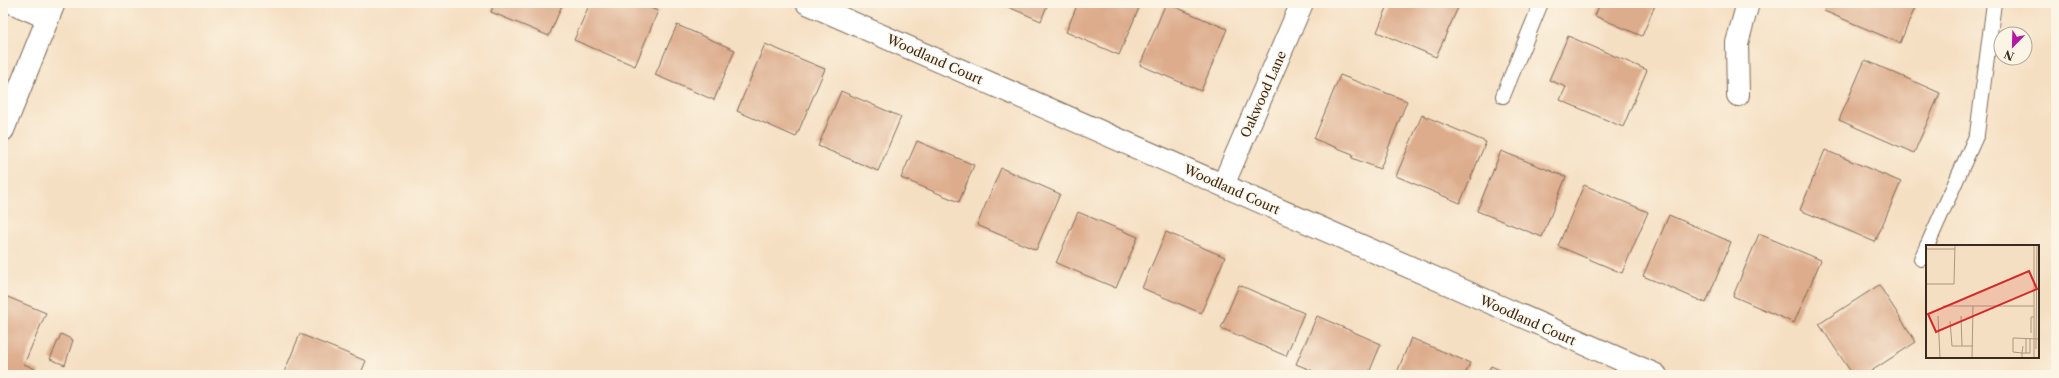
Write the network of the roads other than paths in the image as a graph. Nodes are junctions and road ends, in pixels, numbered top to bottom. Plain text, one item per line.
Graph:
1 (13, 3) edge
2 (807, 3) edge
3 (1302, 3) edge
4 (1541, 3) edge
5 (1748, 3) edge
6 (1994, 3) edge
7 (51, 11) edge
8 (1738, 95) dead end
9 (1503, 96) dead end
10 (3, 130) edge
11 (1223, 185) junction
12 (1927, 245) edge
13 (1926, 248) edge
14 (1921, 260) dead end
15 (1656, 375) edge

1 - 7 street
2 - 11 street, Woodland Court
3 - 11 street, Oakwood Lane
4 - 9 lane
5 - 8 street
6 - 12 lane
7 - 10 street
11 - 15 street, Woodland Court
13 - 14 lane

